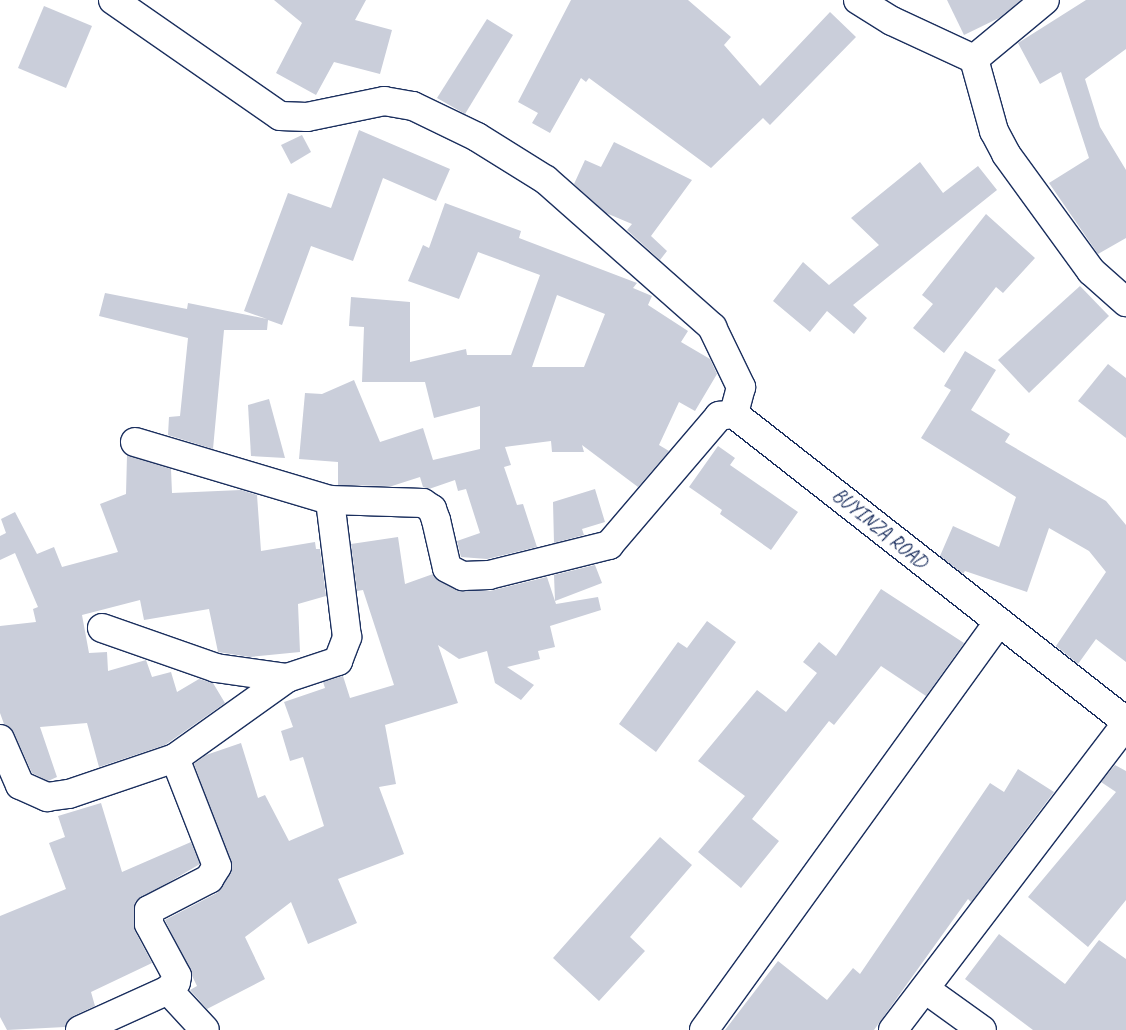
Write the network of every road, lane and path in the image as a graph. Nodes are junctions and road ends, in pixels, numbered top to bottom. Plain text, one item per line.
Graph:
1 (113, 0) edge
2 (858, 0) edge
3 (1045, 0) edge
4 (974, 59) junction
5 (1126, 302) edge
6 (734, 414) junction
7 (135, 442) dead end
8 (330, 500) junction
9 (998, 623) junction
10 (102, 628) dead end
11 (286, 678) junction
12 (1126, 723) edge
13 (0, 739) edge
14 (175, 758) junction
15 (925, 989) junction
16 (168, 990) junction
17 (80, 1030) edge
18 (205, 1030) edge
19 (704, 1030) edge
20 (893, 1030) edge
21 (982, 1030) edge

1 - 6 street
2 - 4 street
3 - 4 street
4 - 5 street
6 - 8 street
6 - 9 street, BUYINZA ROAD
7 - 8 street
8 - 11 street
9 - 12 street, BUYINZA ROAD
9 - 19 street
10 - 11 street
11 - 14 street
12 - 15 street
13 - 14 street
14 - 16 street
15 - 20 street
15 - 21 street
16 - 17 street
16 - 18 street

